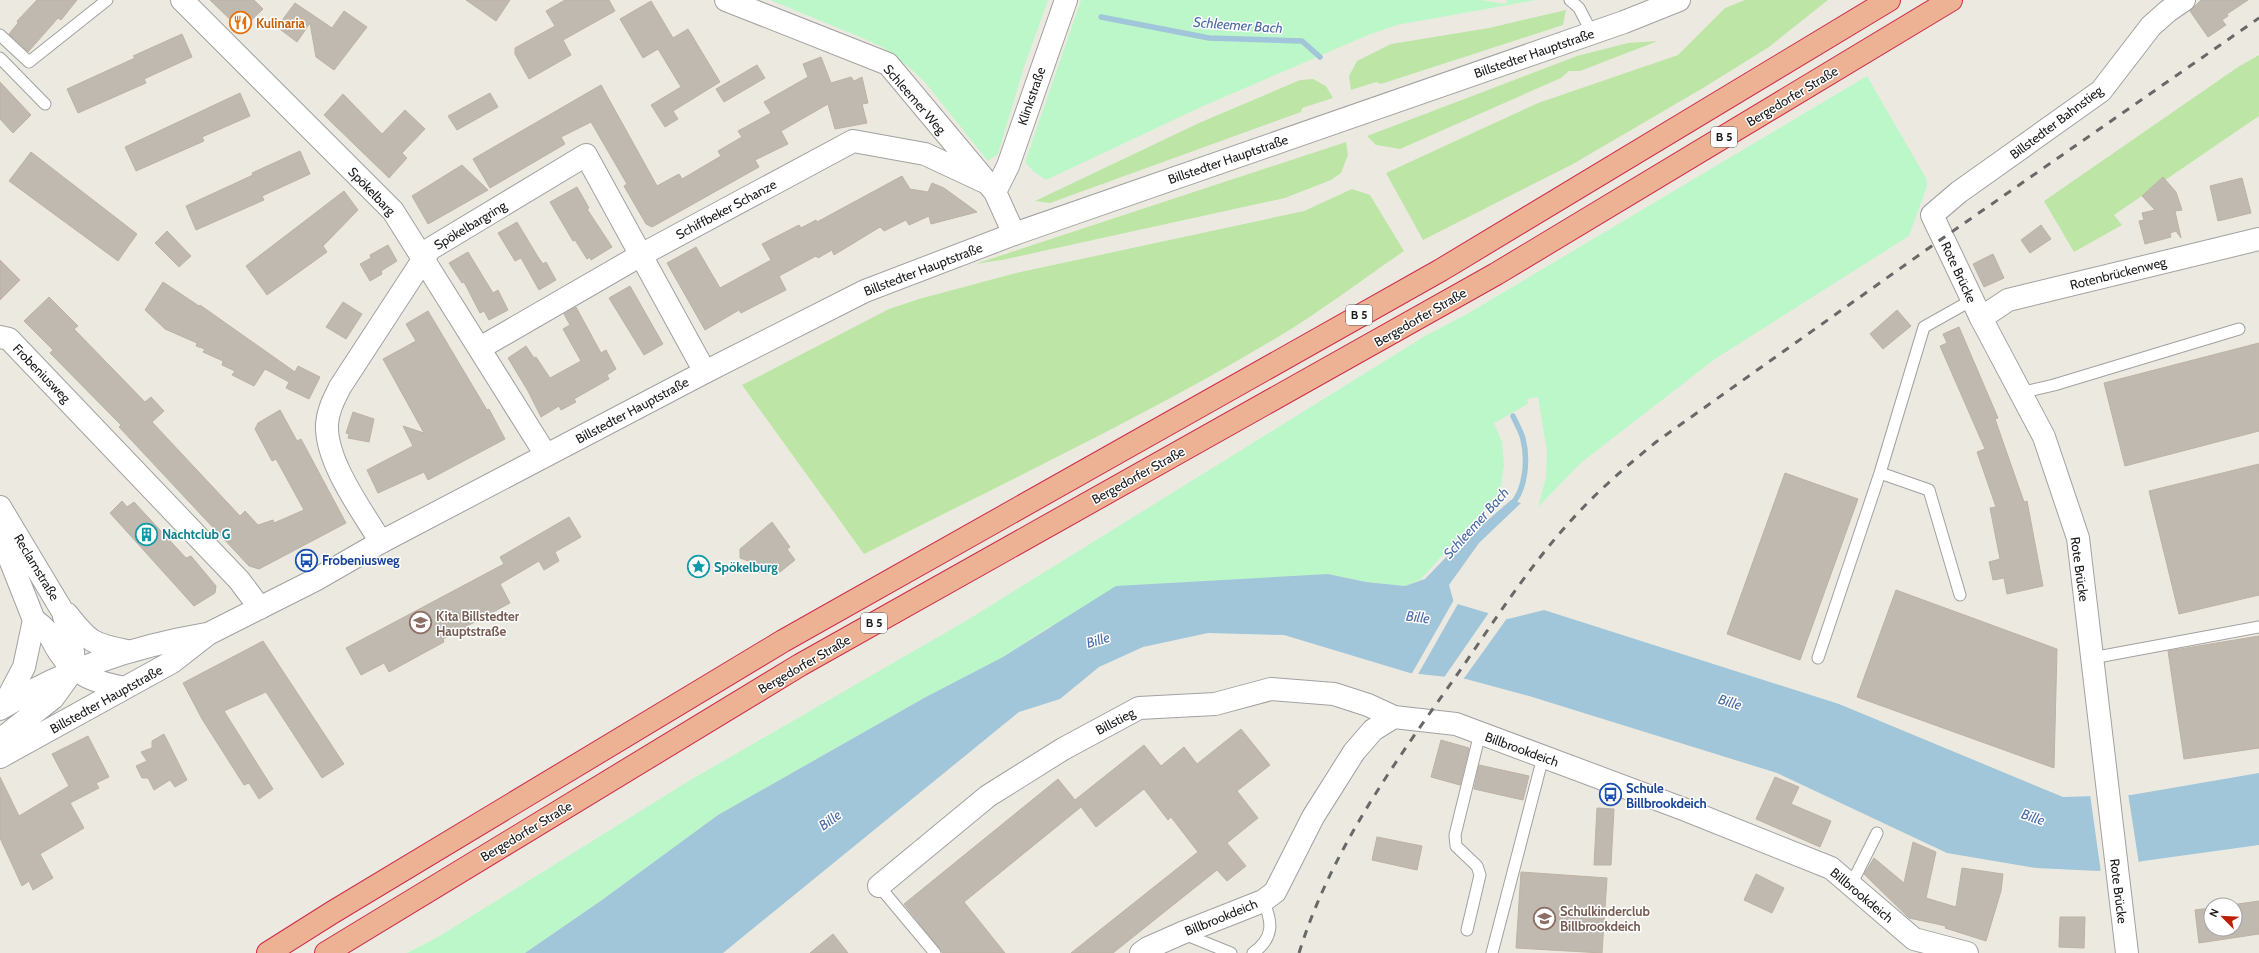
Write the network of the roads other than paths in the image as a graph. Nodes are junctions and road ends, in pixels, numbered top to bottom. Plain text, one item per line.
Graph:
1 (107, 0) edge
2 (182, 0) edge
3 (726, 0) edge
4 (1066, 0) edge
5 (1570, 0) edge
6 (1679, 0) edge
7 (1889, 0) edge
8 (1951, 0) edge
9 (2184, 0) edge
10 (1592, 32) junction
11 (0, 35) edge
12 (0, 58) edge
13 (45, 104) dead end
14 (990, 187) junction
15 (1932, 215) joint
16 (1014, 234) junction
17 (2259, 238) edge
18 (641, 255) junction
19 (425, 259) junction
20 (1976, 309) junction
21 (2239, 329) dead end
22 (0, 337) edge
23 (480, 348) junction
24 (705, 372) junction
25 (2020, 393) junction
26 (546, 455) junction
27 (1880, 473) junction
28 (0, 507) edge
29 (0, 534) edge
30 (381, 542) junction
31 (1960, 595) dead end
32 (61, 607) junction
33 (260, 608) junction
34 (34, 620) junction
35 (2259, 627) edge
36 (208, 634) junction
37 (128, 652) junction
38 (1818, 658) dead end
39 (2092, 658) junction
40 (74, 669) junction
41 (125, 688) junction
42 (1, 708) edge
43 (1394, 717) junction
44 (1480, 733) junction
45 (0, 740) edge
46 (1543, 756) junction
47 (0, 757) edge
48 (1877, 833) dead end
49 (1851, 885) junction
50 (879, 886) joint
51 (1263, 901) junction
52 (1467, 930) dead end
53 (1182, 933) junction
54 (268, 953) edge
55 (326, 953) edge
56 (935, 953) edge
57 (1141, 953) edge
58 (1230, 953) edge
59 (1253, 953) edge
60 (1492, 953) edge
61 (1967, 953) edge
62 (2127, 953) edge

1 - 11 lane
2 - 19 street, Spökelbarg
3 - 14 street, Schleemer Weg
4 - 14 street, Klinkstraße
5 - 10 lane
6 - 10 street, Billstedter Hauptstraße
7 - 54 highway, B 5
8 - 55 highway, Bergedorfer Straße / B 5
9 - 15 street, Billstedter Bahnstieg
10 - 16 street, Billstedter Hauptstraße
12 - 13 lane
14 - 16 street, Schleemer Weg
14 - 18 street, Schiffbeker Schanze
15 - 20 street, Rote Brücke
16 - 24 street, Billstedter Hauptstraße
17 - 20 street, Rotenbrückenweg
18 - 19 street, Spökelbargring
18 - 23 street, Schiffbeker Schanze
18 - 24 street, Spökelbargring
19 - 23 street, Spökelbarg
19 - 30 street, Spökelbargring
20 - 25 street, Rote Brücke
20 - 27 lane
21 - 25 lane
22 - 33 street, Frobeniusweg
23 - 26 street, Spökelbarg
24 - 26 street, Billstedter Hauptstraße
25 - 39 street, Rote Brücke
26 - 30 street, Billstedter Hauptstraße
27 - 31 lane
27 - 38 lane
28 - 32 street, Reclamstraße
29 - 34 street, Reclamstraße
30 - 33 street, Billstedter Hauptstraße
32 - 37 street, Reclamstraße
32 - 40 street, Reclamstraße
33 - 36 street, Billstedter Hauptstraße
34 - 40 street, Reclamstraße
34 - 42 street
35 - 39 lane
36 - 37 street, Billstedter Hauptstraße
36 - 41 street, Billstedter Hauptstraße
37 - 40 street, Billstedter Hauptstraße
39 - 62 street, Rote Brücke
40 - 41 street, Reclamstraße
40 - 42 street, Billstedter Hauptstraße
40 - 45 street
41 - 47 street, Billstedter Hauptstraße
43 - 44 street, Billbrookdeich
43 - 50 street, Billstieg
43 - 51 street, Billbrookdeich
44 - 46 street, Billbrookdeich
44 - 52 lane
46 - 49 street, Billbrookdeich
46 - 60 lane
48 - 49 lane
49 - 61 street, Billbrookdeich
50 - 56 lane
51 - 53 street, Billbrookdeich
51 - 59 lane
53 - 57 street, Billbrookdeich
53 - 58 lane

